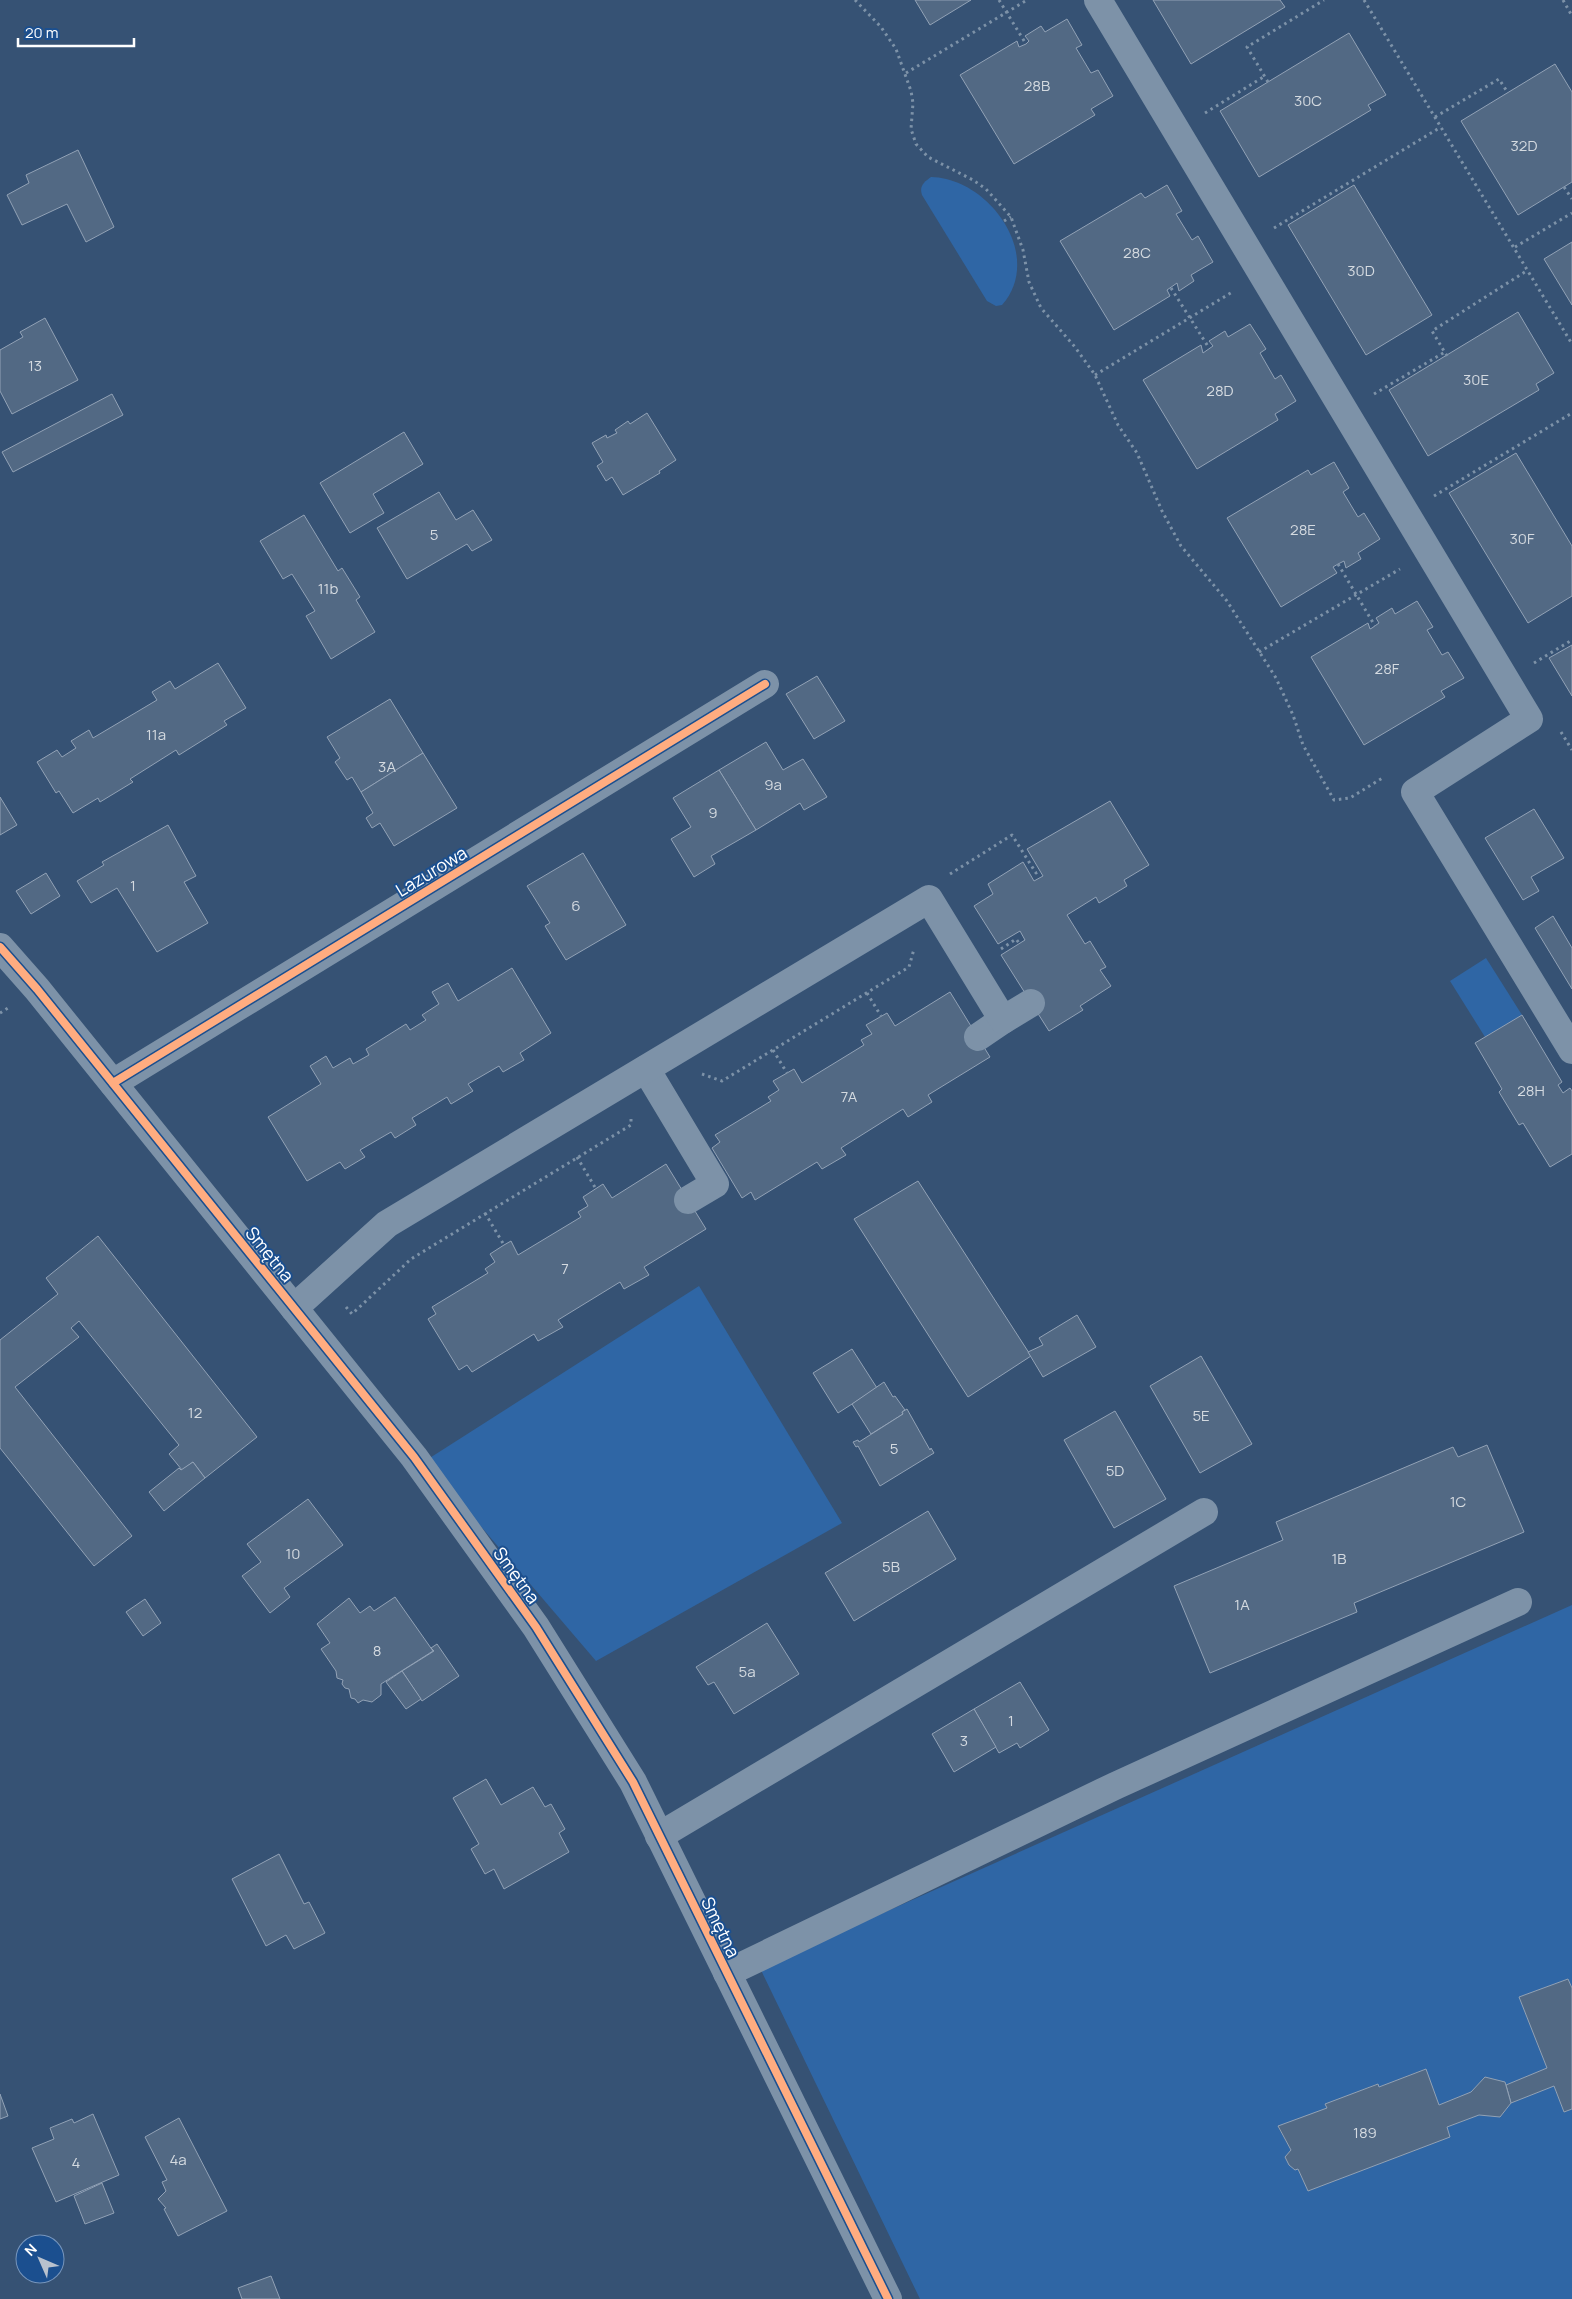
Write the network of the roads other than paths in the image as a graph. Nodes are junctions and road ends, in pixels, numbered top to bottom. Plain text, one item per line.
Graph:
1 (1098, 0) edge
2 (765, 684) dead end
3 (0, 947) edge
4 (1031, 1003) dead end
5 (1004, 1020) junction
6 (978, 1037) dead end
7 (1572, 1050) edge
8 (646, 1069) junction
9 (113, 1083) junction
10 (688, 1200) dead end
11 (294, 1308) junction
12 (1204, 1512) dead end
13 (1518, 1602) dead end
14 (659, 1836) junction
15 (727, 1973) junction
16 (888, 2299) edge

1 - 7 street
2 - 9 street, Lazurowa
3 - 9 street, Smętna
4 - 5 street
5 - 6 street
5 - 8 street
8 - 10 street
8 - 11 street
9 - 11 street, Smętna
11 - 14 street, Smętna
12 - 14 street
13 - 15 street
14 - 15 street, Smętna
15 - 16 street, Smętna

